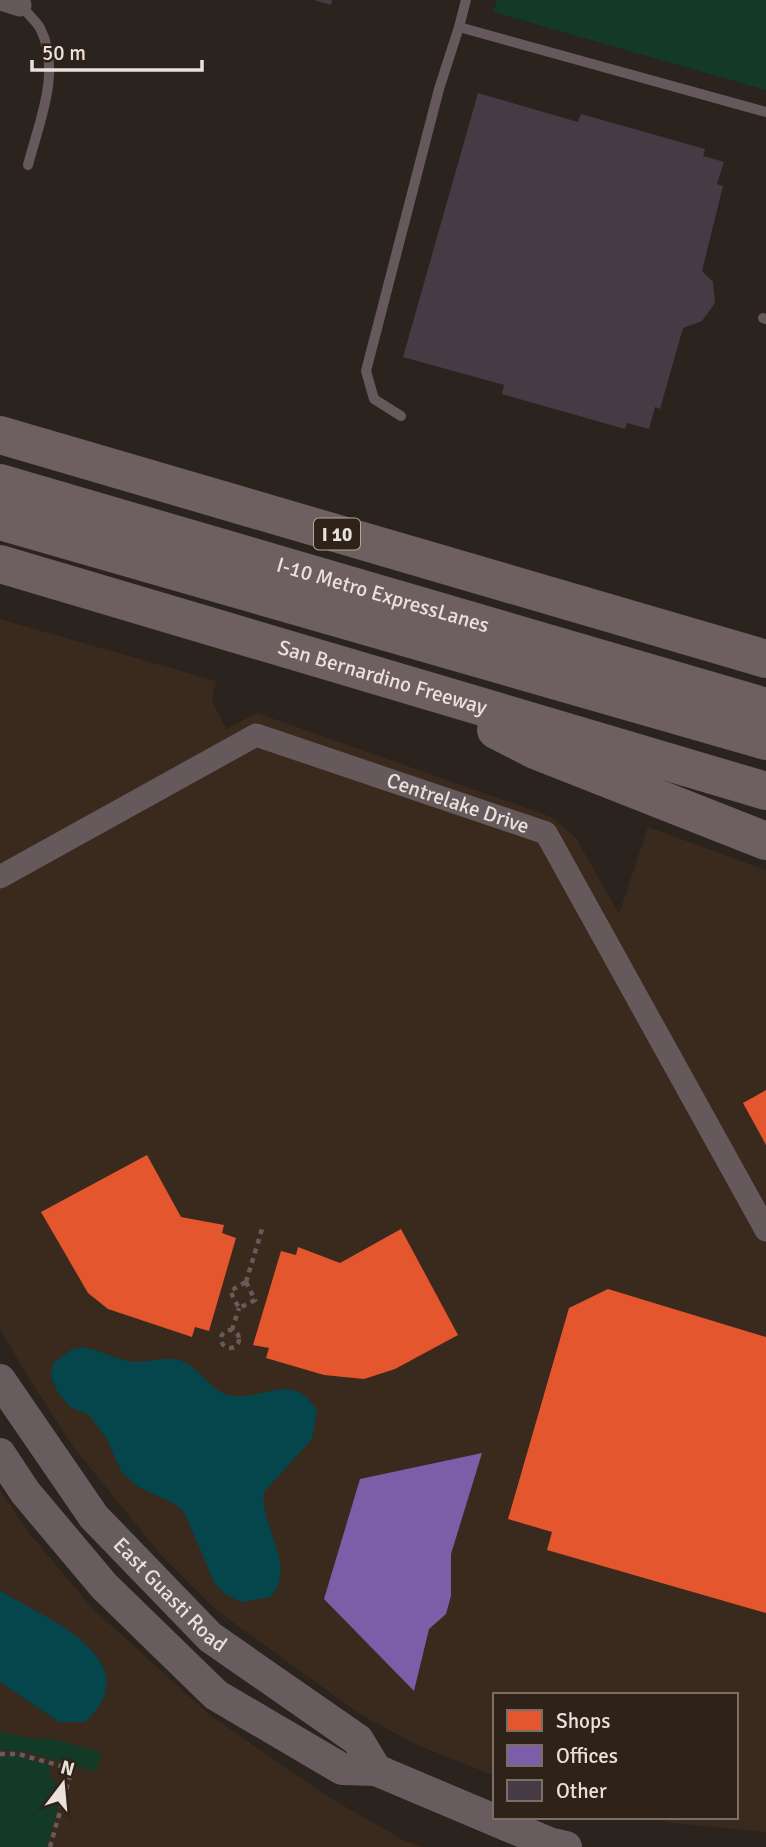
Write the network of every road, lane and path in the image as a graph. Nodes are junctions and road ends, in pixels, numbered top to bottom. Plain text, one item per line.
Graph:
1 (467, 0) edge
2 (15, 2) edge
3 (459, 27) junction
4 (766, 112) edge
5 (28, 165) dead end
6 (401, 416) dead end
7 (0, 435) edge
8 (0, 483) edge
9 (0, 522) edge
10 (0, 564) edge
11 (674, 632) junction
12 (766, 646) edge
13 (766, 659) edge
14 (420, 690) junction
15 (766, 707) edge
16 (766, 741) edge
17 (766, 790) edge
18 (766, 841) edge
19 (0, 877) edge
20 (262, 1229) dead end
21 (766, 1230) edge
22 (246, 1282) junction
23 (239, 1308) junction
24 (232, 1330) junction
25 (0, 1380) edge
26 (0, 1454) edge
27 (0, 1754) edge
28 (376, 1770) junction
29 (50, 1847) edge
30 (566, 1847) edge

1 - 3 lane
2 - 5 lane
3 - 4 lane
3 - 6 lane
7 - 11 highway, I 10
8 - 15 highway, I-10 Metro ExpressLanes
9 - 16 highway, I-10 Metro ExpressLanes
10 - 14 highway, San Bernardino Freeway
11 - 12 highway
11 - 13 highway, I 10
14 - 17 highway, San Bernardino Freeway
14 - 18 highway
19 - 21 street, Centrelake Drive
20 - 22 path
22 - 23 path
22 - 23 path
23 - 24 path
24 - 24 path
25 - 28 main road, East Guasti Road
26 - 28 main road, East Guasti Road
27 - 29 path
28 - 30 main road, East Guasti Road

